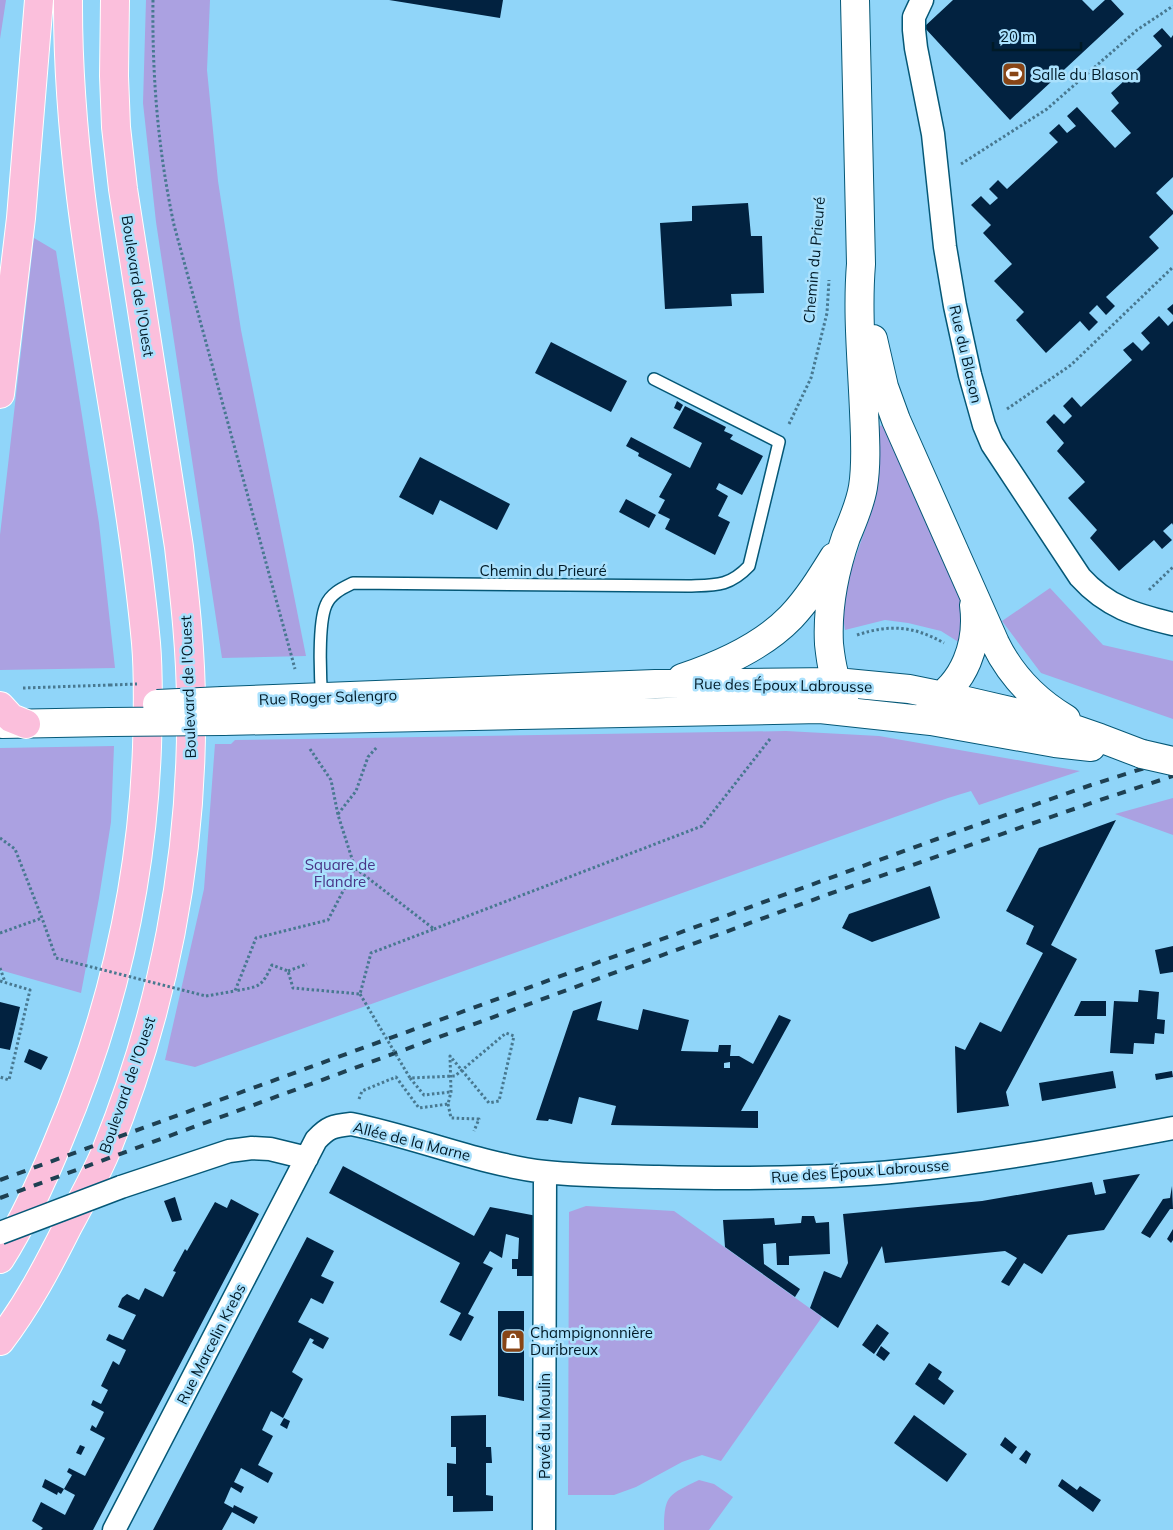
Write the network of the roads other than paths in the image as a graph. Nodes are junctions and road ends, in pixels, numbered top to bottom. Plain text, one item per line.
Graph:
1 (39, 0) edge
2 (68, 0) edge
3 (115, 0) edge
4 (855, 0) edge
5 (922, 0) edge
6 (861, 264) junction
7 (654, 379) dead end
8 (0, 394) edge
9 (846, 537) junction
10 (970, 587) junction
11 (1173, 624) edge
12 (836, 682) junction
13 (655, 684) junction
14 (942, 695) junction
15 (3, 702) edge
16 (110, 704) junction
17 (322, 708) junction
18 (880, 715) junction
19 (525, 716) joint
20 (13, 724) edge
21 (1100, 738) junction
22 (1142, 754) junction
23 (1173, 761) edge
24 (1173, 1128) edge
25 (307, 1158) junction
26 (545, 1172) junction
27 (0, 1233) edge
28 (0, 1259) edge
29 (0, 1341) edge
30 (114, 1530) edge
31 (544, 1530) edge

1 - 8 main road
2 - 28 main road
3 - 29 main road, Boulevard de l'Ouest
4 - 6 main road
5 - 11 street, Rue du Blason
6 - 9 main road
6 - 10 main road
7 - 17 lane, Chemin du Prieuré
9 - 12 main road
9 - 13 main road
10 - 14 main road
10 - 21 main road
12 - 13 main road, Rue des Époux Labrousse
12 - 14 main road, Rue des Époux Labrousse
12 - 18 main road
13 - 17 main road, Rue Roger Salengro
14 - 18 main road
14 - 21 main road, Rue des Époux Labrousse
15 - 16 main road, Rue Roger Salengro
15 - 20 main road
16 - 17 main road, Rue Roger Salengro, bridge
16 - 20 main road, Rue Roger Salengro
17 - 19 main road, Rue Roger Salengro
18 - 19 main road, Rue des Époux Labrousse
18 - 22 main road, Rue des Époux Labrousse
21 - 22 main road, Rue des Époux Labrousse
22 - 23 main road, Rue des Époux Labrousse, bridge
24 - 26 street, Rue des Époux Labrousse
25 - 26 street, Allée de la Marne
25 - 27 street, bridge
25 - 30 street, Rue Marcelin Krebs
26 - 31 street, Pavé du Moulin

